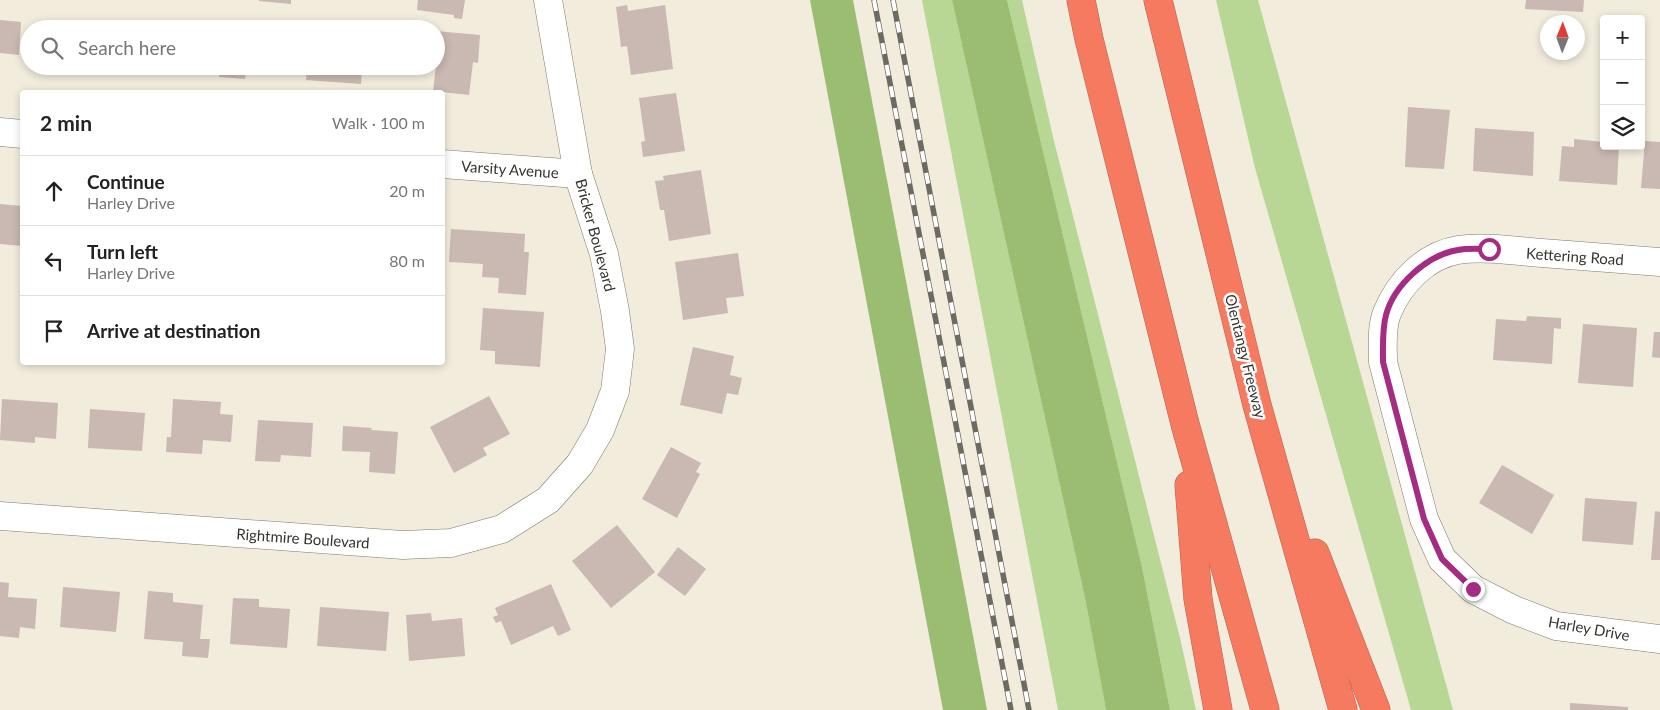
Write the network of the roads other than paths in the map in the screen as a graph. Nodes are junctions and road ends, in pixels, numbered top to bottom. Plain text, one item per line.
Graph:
1 (548, 0) edge
2 (1081, 0) edge
3 (1158, 0) edge
4 (0, 132) edge
5 (20, 134) edge
6 (445, 164) edge
7 (578, 174) junction
8 (1489, 249) joint
9 (1660, 262) edge
10 (1258, 405) junction
11 (1185, 424) junction
12 (580, 464) joint
13 (0, 516) edge
14 (1660, 639) edge
15 (1218, 710) edge
16 (1265, 710) edge
17 (1343, 710) edge
18 (1376, 710) edge

1 - 7 street, Bricker Boulevard
2 - 11 highway
3 - 10 highway, Olentangy Freeway
4 - 5 street
6 - 7 street, Varsity Avenue
7 - 12 street, Bricker Boulevard
8 - 9 street, Kettering Road
8 - 14 street, Harley Drive
10 - 17 highway, Olentangy Freeway
10 - 18 highway
11 - 15 highway
11 - 16 highway
12 - 13 street, Rightmire Boulevard

